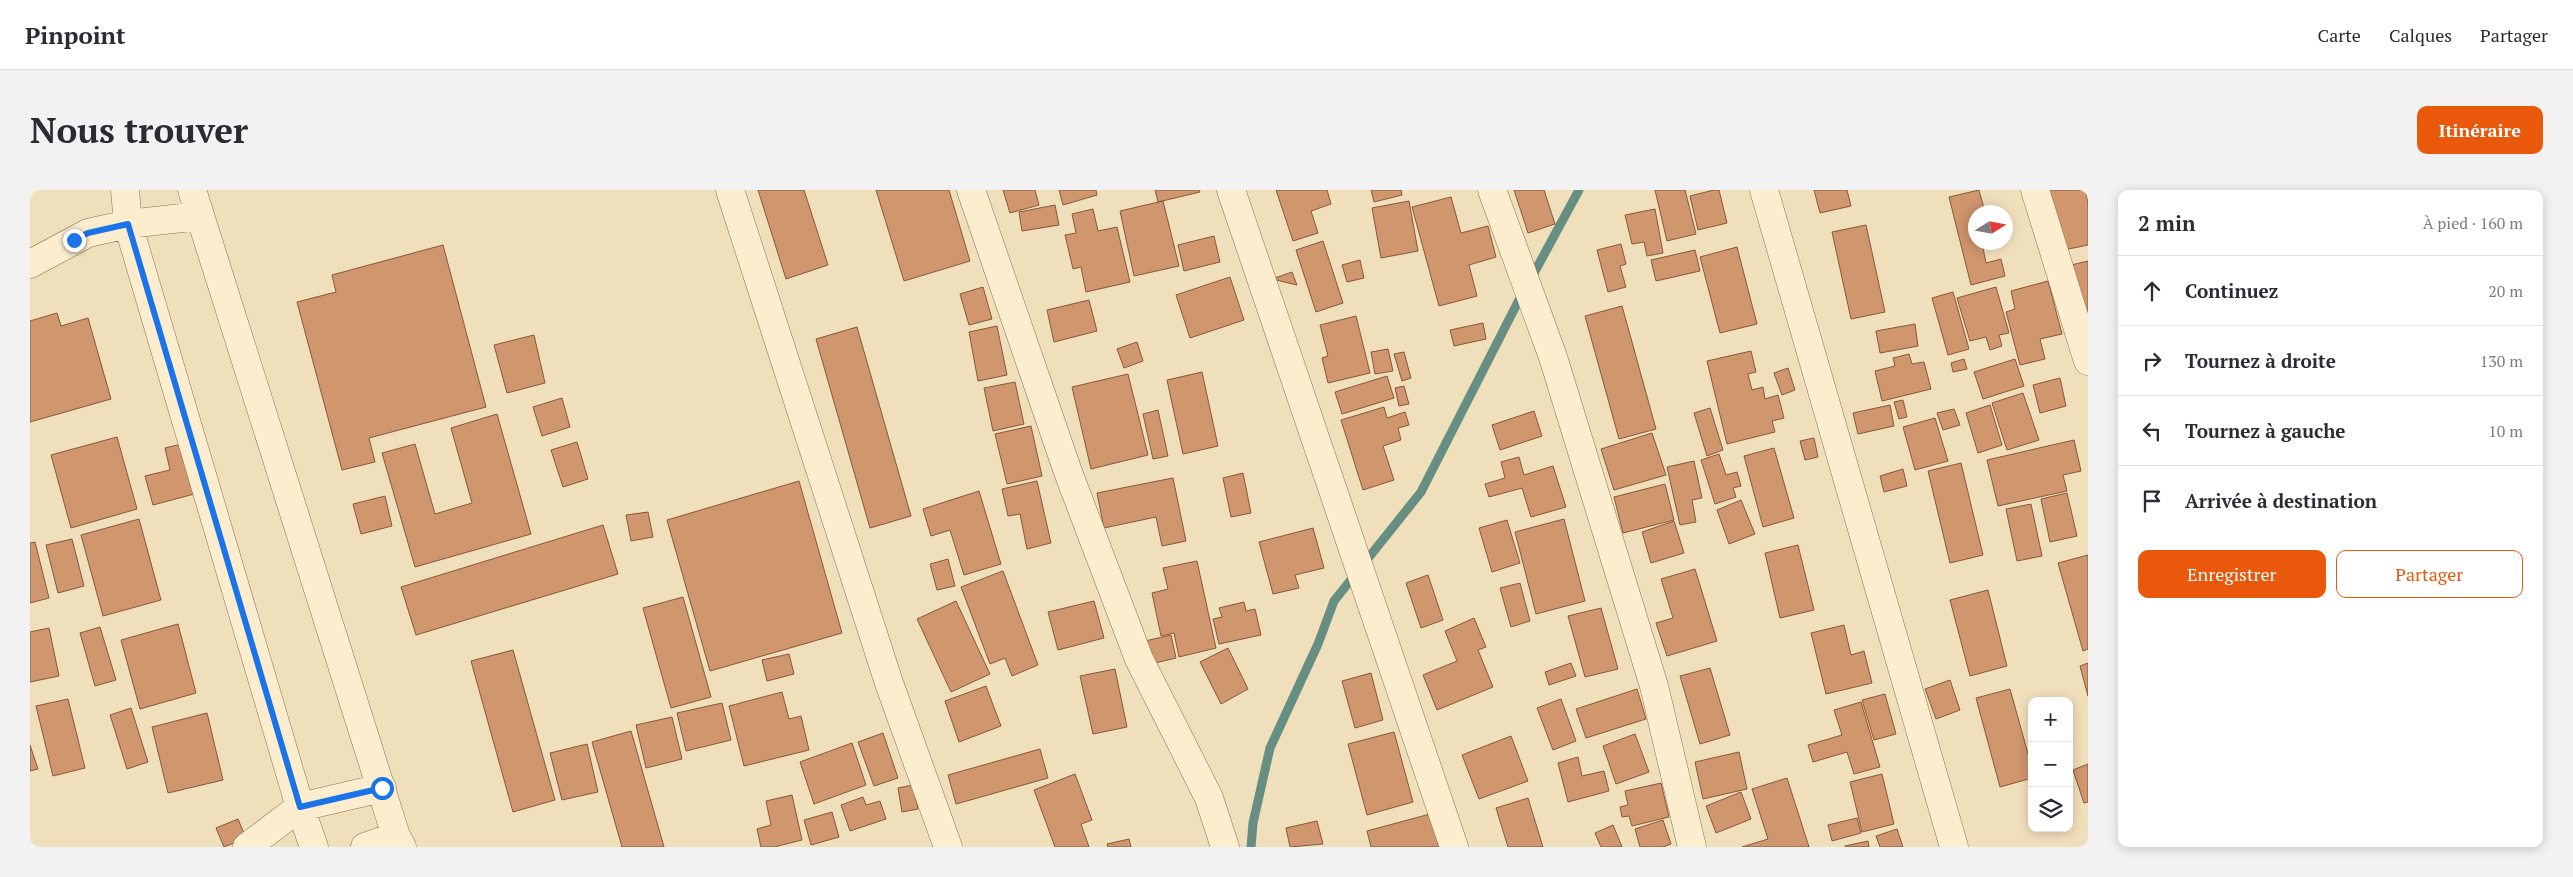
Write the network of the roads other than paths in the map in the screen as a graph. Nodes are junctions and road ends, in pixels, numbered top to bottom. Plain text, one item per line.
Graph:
1 (125, 190) edge
2 (192, 190) edge
3 (730, 190) edge
4 (971, 190) edge
5 (1231, 190) edge
6 (1492, 190) edge
7 (1764, 190) edge
8 (2035, 190) edge
9 (200, 216) junction
10 (128, 224) junction
11 (30, 264) edge
12 (2088, 362) edge
13 (382, 788) junction
14 (300, 807) junction
15 (399, 842) edge
16 (247, 847) edge
17 (314, 847) edge
18 (365, 847) edge
19 (948, 847) edge
20 (1225, 847) edge
21 (1454, 847) edge
22 (1692, 847) edge
23 (1954, 847) edge

1 - 10 street
2 - 9 street
3 - 19 street
4 - 20 street
5 - 21 street
6 - 22 street
7 - 23 street
8 - 12 street
9 - 10 street
9 - 13 street
10 - 11 street
10 - 14 street
13 - 14 street
13 - 15 street
14 - 16 street
14 - 17 street
15 - 18 street

